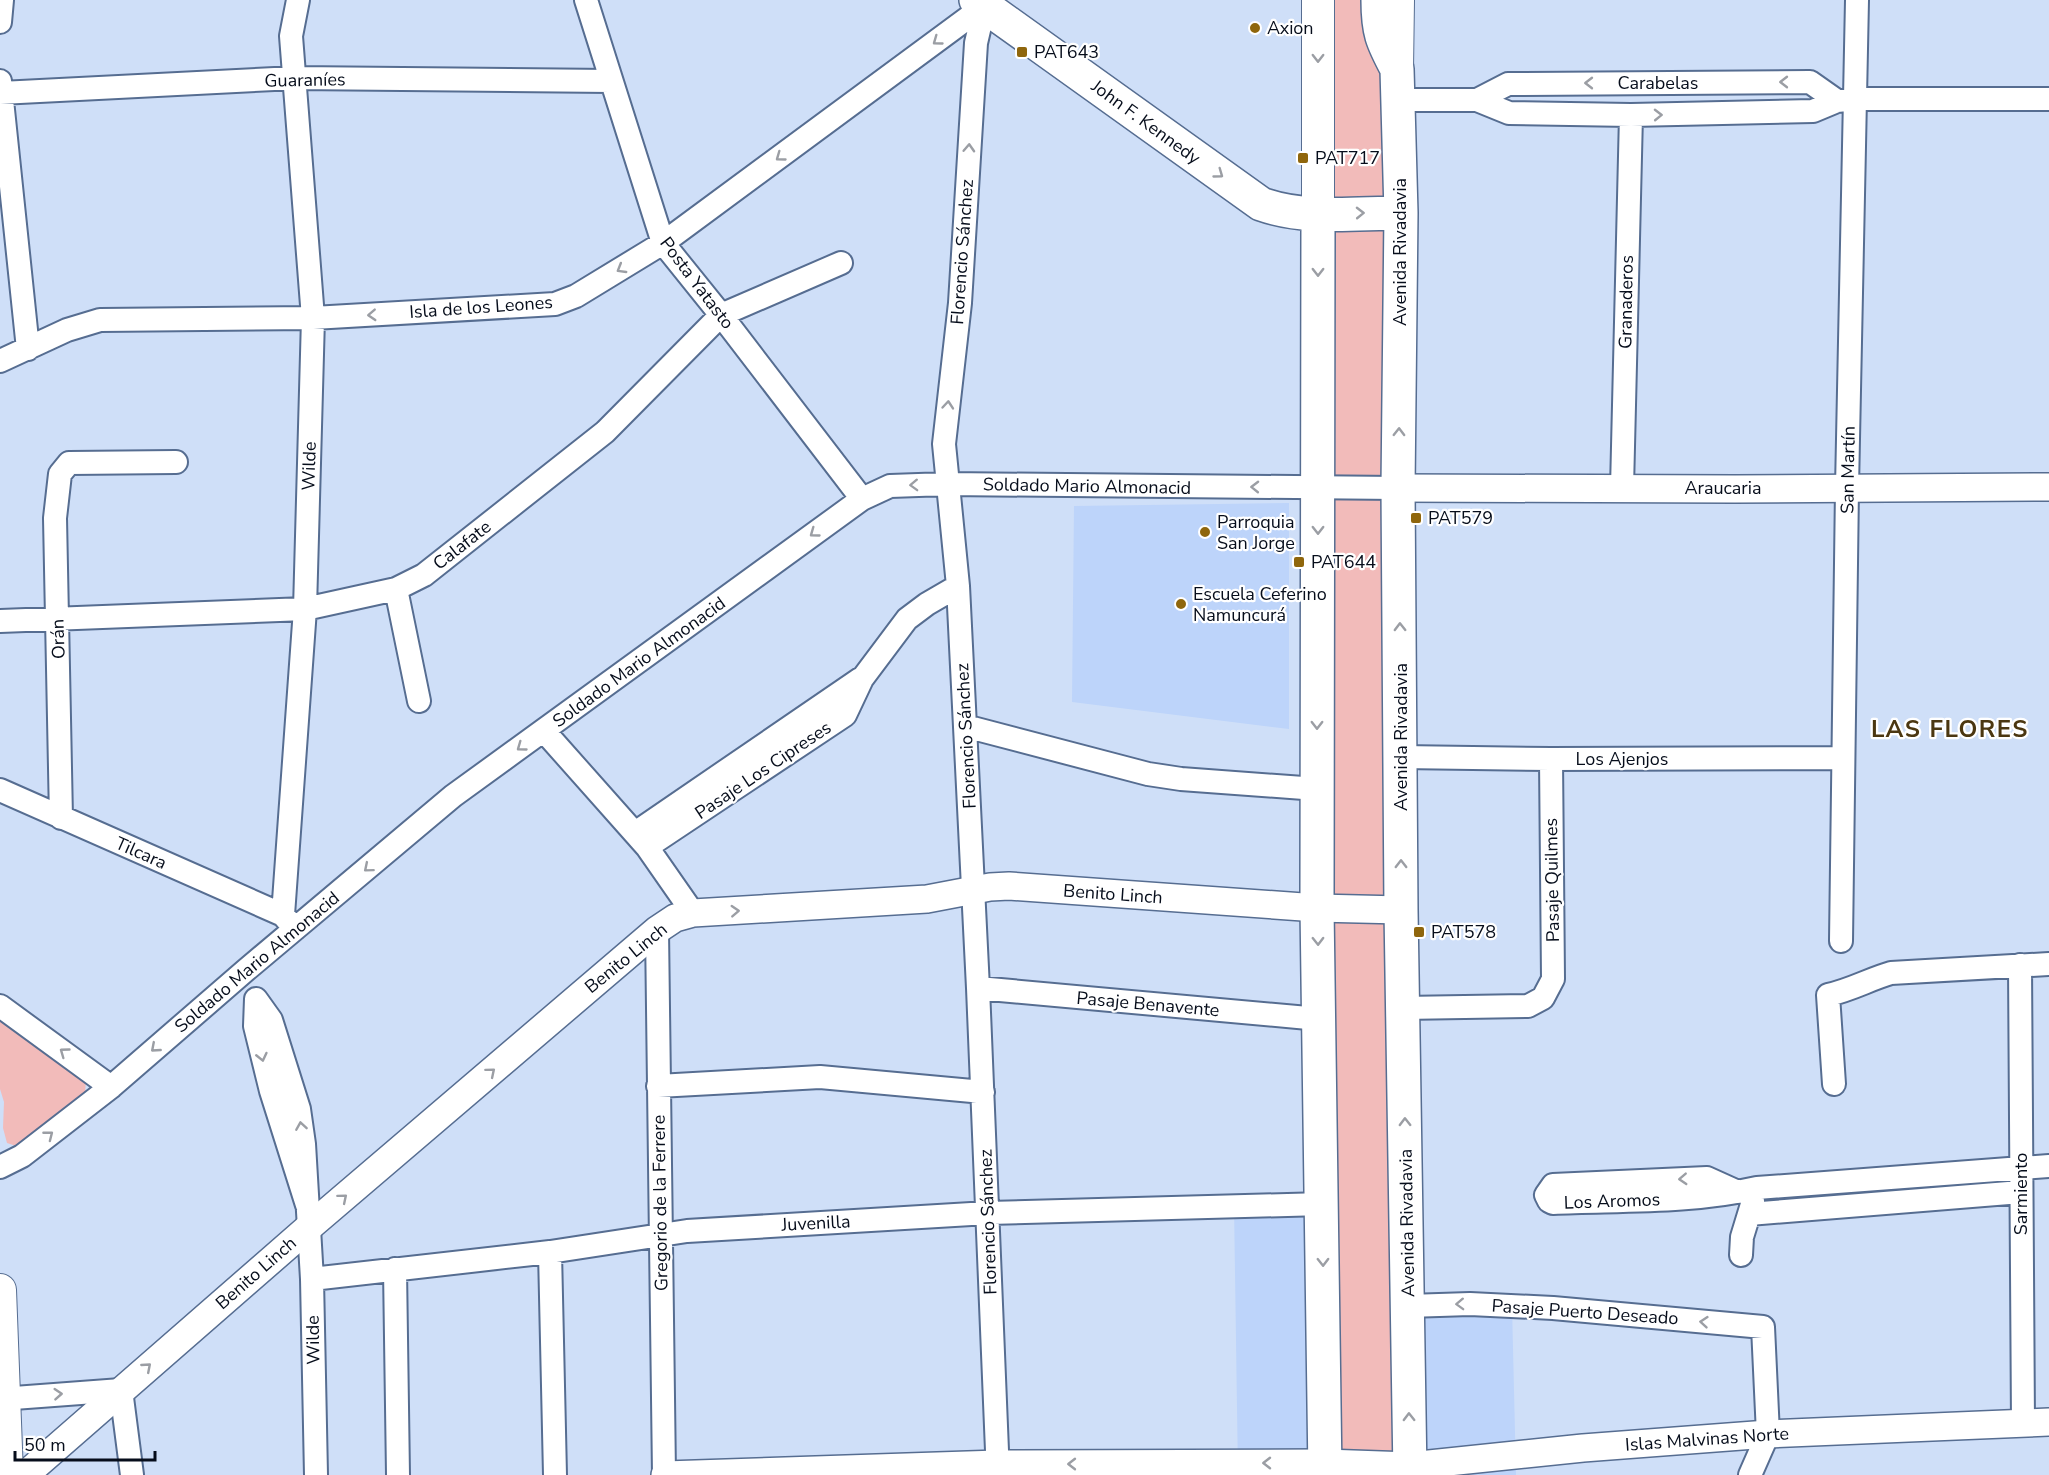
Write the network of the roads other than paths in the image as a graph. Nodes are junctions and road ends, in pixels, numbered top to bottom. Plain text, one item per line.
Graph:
1 (2, 0) edge
2 (298, 0) edge
3 (586, 0) edge
4 (1318, 0) edge
5 (1378, 0) edge
6 (1398, 0) edge
7 (1857, 0) edge
8 (982, 2) edge
9 (0, 22) edge
10 (295, 78) junction
11 (0, 81) edge
12 (611, 81) junction
13 (1397, 85) junction
14 (0, 93) edge
15 (2049, 99) edge
16 (1477, 100) junction
17 (1846, 100) junction
18 (1631, 115) junction
19 (1401, 213) junction
20 (1318, 214) junction
21 (663, 243) junction
22 (842, 263) dead end
23 (721, 315) junction
24 (313, 318) junction
25 (28, 349) junction
26 (0, 361) edge
27 (176, 462) dead end
28 (947, 484) junction
29 (2049, 487) edge
30 (1318, 488) junction
31 (1398, 488) junction
32 (1622, 488) junction
33 (1847, 488) junction
34 (862, 499) junction
35 (958, 586) junction
36 (396, 589) junction
37 (305, 609) junction
38 (57, 620) junction
39 (0, 621) edge
40 (419, 701) dead end
41 (965, 726) junction
42 (544, 731) junction
43 (1401, 757) junction
44 (1843, 758) junction
45 (1551, 759) junction
46 (1317, 789) junction
47 (2, 795) edge
48 (61, 818) junction
49 (641, 840) junction
50 (973, 891) junction
51 (1317, 908) junction
52 (1401, 910) junction
53 (693, 914) junction
54 (289, 922) junction
55 (657, 930) junction
56 (1841, 941) dead end
57 (2020, 964) junction
58 (2049, 964) edge
59 (246, 970) junction
60 (978, 988) junction
61 (0, 1006) edge
62 (1403, 1008) junction
63 (1319, 1019) junction
64 (1834, 1084) dead end
65 (658, 1086) junction
66 (111, 1087) junction
67 (983, 1092) junction
68 (2049, 1166) edge
69 (0, 1167) edge
70 (2021, 1168) junction
71 (1748, 1190) junction
72 (2021, 1192) junction
73 (1323, 1204) junction
74 (988, 1213) junction
75 (1749, 1214) junction
76 (307, 1217) junction
77 (661, 1236) junction
78 (549, 1251) junction
79 (1741, 1255) dead end
80 (395, 1269) junction
81 (312, 1279) junction
82 (0, 1290) edge
83 (1408, 1306) junction
84 (121, 1390) junction
85 (2, 1398) edge
86 (2036, 1423) edge
87 (1768, 1434) junction
88 (1154, 1469) edge
89 (1325, 1469) edge
90 (998, 1470) edge
91 (1410, 1470) edge
92 (7, 1475) edge
93 (25, 1475) edge
94 (132, 1475) edge
95 (316, 1475) edge
96 (398, 1475) edge
97 (555, 1475) edge
98 (664, 1475) edge
99 (1750, 1475) edge

1 - 9 street
2 - 10 street, Wilde
3 - 12 street, Posta Yatasto
4 -> 20 main road
5 - 13 main road
6 - 13 main road, Avenida Rivadavia
7 - 17 street, San Martín
8 -> 20 main road, John F. Kennedy
8 -> 21 street, Isla de los Leones
28 -> 8 street, Florencio Sánchez
10 - 12 street, Guaraníes
10 - 14 street, Guaraníes
10 - 24 street, Wilde
11 - 14 street
12 - 21 street, Posta Yatasto
13 - 16 street, Carabelas
13 - 19 main road, Avenida Rivadavia
14 - 25 street
15 - 17 street, Carabelas
17 -> 16 street, Carabelas
16 - 18 street, Carabelas
18 -> 17 street, Carabelas
17 - 33 street, San Martín
18 - 32 street, Granaderos
20 -> 19 main road, John F. Kennedy
31 -> 19 main road, Avenida Rivadavia
20 -> 30 main road
21 - 23 street, Posta Yatasto
21 -> 24 street, Isla de los Leones
22 - 23 street, Calafate
23 - 34 street, Posta Yatasto
23 - 36 street, Calafate
24 - 25 street, Isla de los Leones
24 - 37 street, Wilde
25 - 26 street, Isla de los Leones
27 - 38 street, Orán
30 -> 28 street, Soldado Mario Almonacid
28 -> 34 street, Soldado Mario Almonacid
28 - 35 street, Florencio Sánchez
29 - 33 street, Araucaria
30 - 31 street, Soldado Mario Almonacid
30 -> 46 main road
31 - 32 street, Araucaria
43 -> 31 main road, Avenida Rivadavia
32 - 33 street, Araucaria
33 - 44 street, San Martín
34 -> 42 street, Soldado Mario Almonacid
35 - 41 street, Florencio Sánchez
35 - 49 street, Pasaje Los Cipreses
36 - 37 street, Calafate
36 - 40 street
37 - 38 street, Calafate
37 - 54 street, Wilde
38 - 39 street, Calafate
38 - 48 street, Orán
41 - 46 street
41 - 50 street, Florencio Sánchez
42 - 49 street
42 -> 54 street, Soldado Mario Almonacid
43 - 45 street, Los Ajenjos
52 -> 43 main road, Avenida Rivadavia
44 - 45 street, Los Ajenjos
44 - 56 street, San Martín
45 - 62 street, Pasaje Quilmes
46 - 51 main road
47 - 48 street, Tilcara
48 - 54 street, Tilcara
49 - 53 street
50 - 51 street, Benito Linch
53 -> 50 street, Benito Linch
50 - 60 street, Florencio Sánchez
51 - 52 street, Benito Linch
51 -> 63 main road
52 - 62 main road, Avenida Rivadavia
53 - 55 street, Benito Linch
54 - 59 street, Soldado Mario Almonacid
55 - 65 street, Gregorio de la Ferrere
76 -> 55 street, Benito Linch
57 - 58 street
57 - 64 street
57 - 70 street, Sarmiento
59 -> 66 street, Soldado Mario Almonacid
59 - 76 street, Wilde
60 - 63 street, Pasaje Benavente
60 - 67 street, Florencio Sánchez
66 -> 61 street
83 -> 62 main road, Avenida Rivadavia
63 - 73 main road
65 - 67 street
65 - 77 street, Gregorio de la Ferrere
69 -> 66 street, Soldado Mario Almonacid
67 - 74 street, Florencio Sánchez
68 - 70 street, Los Aromos
70 - 71 street, Los Aromos
70 - 72 street, Sarmiento
71 -> 71 street, Los Aromos
71 - 75 street
72 - 75 street
72 - 86 street, Sarmiento
73 - 74 street, Juvenilla
73 -> 89 main road
74 - 77 street, Juvenilla
74 - 90 street, Florencio Sánchez
75 - 79 street
76 - 81 street, Wilde
84 -> 76 street, Benito Linch
77 - 78 street, Juvenilla
77 - 98 street, Gregorio de la Ferrere
78 - 80 street, Juvenilla
78 - 97 street
80 - 81 street, Juvenilla
80 - 96 street
81 - 95 street, Wilde
82 - 85 main road
87 -> 83 street, Pasaje Puerto Deseado
91 -> 83 main road, Avenida Rivadavia
85 -> 84 street
84 - 93 street, Benito Linch
84 - 94 street
85 - 92 main road
86 - 87 street, Islas Malvinas Norte
87 - 91 street, Islas Malvinas Norte
87 - 99 street
89 -> 88 street, Islas Malvinas Norte
88 -> 90 street, Islas Malvinas Norte
89 - 91 street, Islas Malvinas Norte
90 - 98 street, Islas Malvinas Norte

